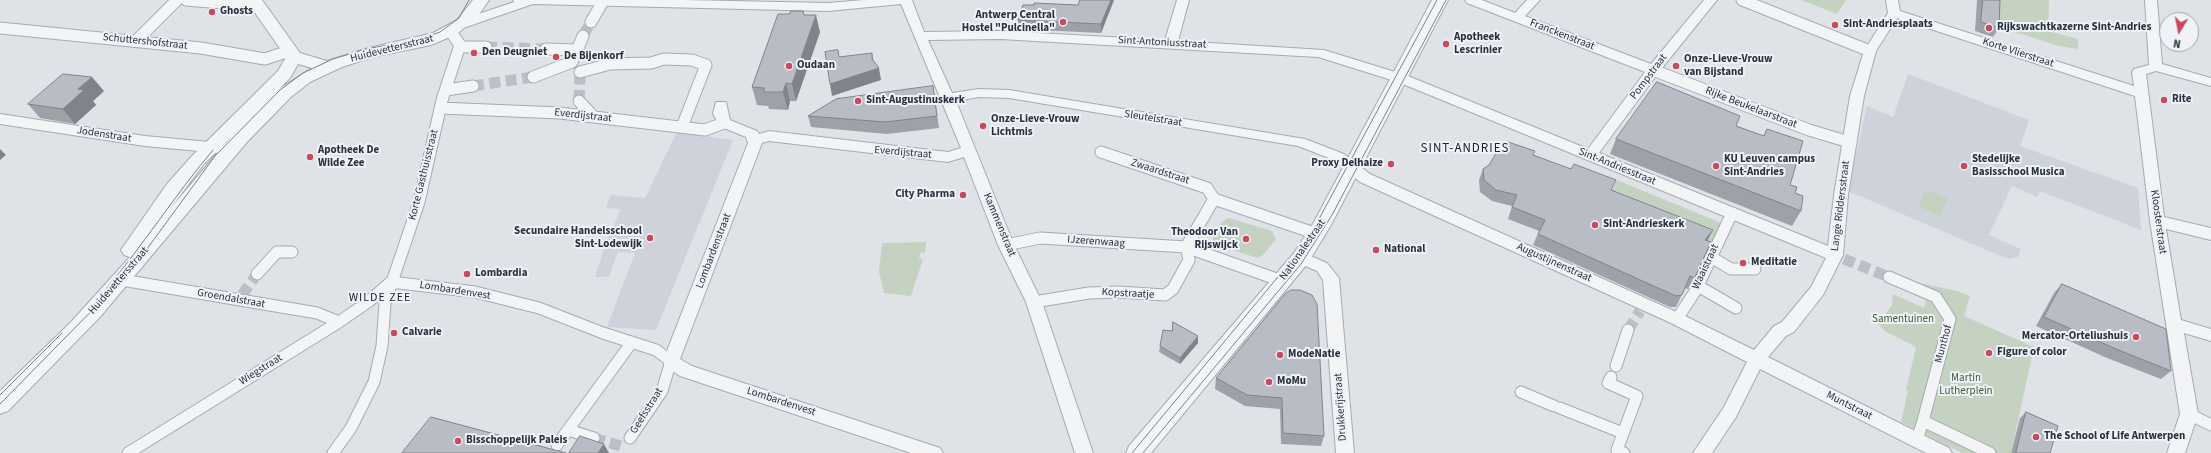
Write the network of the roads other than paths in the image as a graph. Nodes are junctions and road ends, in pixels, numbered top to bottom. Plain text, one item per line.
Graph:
1 (177, 0) edge
2 (186, 0) edge
3 (481, 0) edge
4 (906, 0) edge
5 (1183, 0) edge
6 (1440, 0) edge
7 (1471, 0) edge
8 (1534, 0) edge
9 (1711, 0) edge
10 (1742, 0) edge
11 (2151, 0) edge
12 (524, 1) edge
13 (256, 3) edge
14 (602, 3) junction
15 (1893, 6) edge
16 (1518, 18) junction
17 (591, 22) tunnel mouth
18 (0, 28) edge
19 (457, 28) junction
20 (583, 36) tunnel mouth
21 (921, 36) junction
22 (136, 41) junction
23 (1171, 43) junction
24 (486, 47) tunnel mouth
25 (459, 48) junction
26 (546, 49) tunnel mouth
27 (577, 50) junction
28 (1870, 51) junction
29 (291, 58) junction
30 (572, 62) junction
31 (328, 67) junction
32 (2156, 67) junction
33 (1653, 70) junction
34 (534, 77) tunnel mouth
35 (1399, 78) junction
36 (2211, 82) edge
37 (473, 86) tunnel mouth
38 (446, 90) junction
39 (2141, 93) junction
40 (948, 98) junction
41 (579, 101) dead end
42 (721, 105) dead end
43 (440, 108) junction
44 (594, 117) junction
45 (0, 119) edge
46 (724, 123) junction
47 (682, 127) junction
48 (755, 140) junction
49 (1849, 142) junction
50 (209, 148) junction
51 (231, 149) junction
52 (969, 151) junction
53 (1101, 152) dead end
54 (1590, 156) junction
55 (1351, 168) junction
56 (1214, 199) junction
57 (1732, 213) junction
58 (2157, 221) junction
59 (1317, 234) junction
60 (2211, 234) edge
61 (1006, 244) junction
62 (1186, 247) junction
63 (292, 252) dead end
64 (1711, 257) junction
65 (1840, 257) junction
66 (1301, 258) junction
67 (1755, 269) dead end
68 (257, 274) tunnel mouth
69 (1888, 277) tunnel mouth
70 (122, 280) junction
71 (1282, 281) junction
72 (391, 282) junction
73 (1698, 286) junction
74 (368, 302) junction
75 (1034, 302) junction
76 (385, 303) junction
77 (1736, 308) dead end
78 (1677, 319) junction
79 (339, 322) junction
80 (2174, 324) junction
81 (1628, 330) tunnel mouth
82 (2211, 335) edge
83 (632, 342) junction
84 (1757, 359) junction
85 (671, 361) junction
86 (0, 387) edge
87 (1521, 392) dead end
88 (0, 405) edge
89 (2189, 414) junction
90 (1923, 421) junction
91 (2211, 425) edge
92 (568, 430) junction
93 (1623, 433) junction
94 (594, 438) tunnel mouth
95 (630, 438) dead end
96 (1917, 440) junction
97 (557, 445) dead end
98 (1618, 452) edge
99 (128, 453) edge
100 (333, 453) edge
101 (934, 453) edge
102 (1084, 453) edge
103 (1137, 453) edge
104 (1345, 453) edge
105 (1702, 453) edge
106 (1942, 453) edge
107 (1990, 453) edge
108 (2176, 453) edge

1 - 22 street
2 - 13 street
3 - 19 street
4 - 14 street
4 - 21 street, Kammenstraat
5 - 23 street
6 - 35 street, Nationalestraat
7 - 16 street, Franckenstraat
8 - 16 street
9 - 33 street, Pompstraat
10 - 28 street
11 - 32 street
12 - 14 street
12 - 19 street
13 - 29 street
14 - 17 street
15 - 28 street
15 - 39 street, Korte Vlierstraat
16 - 33 street, Franckenstraat
18 - 22 street, Schuttershofstraat
19 - 25 street
19 - 31 street, Huidevettersstraat
20 - 27 street
21 - 23 street, Sint-Antoniusstraat
21 - 40 street, Kammenstraat
22 - 29 street, Schuttershofstraat
23 - 35 street, Sint-Antoniusstraat
24 - 25 street
25 - 38 street, Korte Gasthuisstraat
26 - 27 street
27 - 30 street
28 - 49 street, Lange Riddersstraat
29 - 31 street
29 - 50 street, Huidevettersstraat
30 - 34 street
30 - 47 street
31 - 51 street, Huidevettersstraat
32 - 36 street
32 - 39 street, Kloosterstraat
33 - 49 street, Rijke Beukelaarstraat
33 - 54 street, Pompstraat
35 - 54 street, Sint-Andriesstraat
35 - 55 street, Nationalestraat
37 - 38 street
38 - 43 street, Korte Gasthuisstraat
39 - 58 street, Kloosterstraat
40 - 52 street, Kammenstraat
40 - 55 street, Sleutelstraat
41 - 44 street
42 - 46 street
43 - 44 street, Everdijstraat
43 - 72 street, Korte Gasthuisstraat
44 - 47 street, Everdijstraat
45 - 50 street, Jodenstraat
46 - 47 street, Everdijstraat
46 - 48 street
48 - 52 street, Everdijstraat
48 - 85 street, Lombardenstraat
49 - 65 street, Lange Riddersstraat
50 - 51 street
50 - 86 street, Huidevettersstraat
51 - 70 street, Huidevettersstraat
52 - 61 street, Kammenstraat
53 - 56 street, Zwaardstraat
54 - 57 street, Sint-Andriesstraat
55 - 59 street, Nationalestraat
55 - 78 street, Augustijnenstraat
56 - 59 street
56 - 62 street
57 - 64 street, Waaistraat
57 - 65 street, Sint-Andriesstraat
58 - 60 street
58 - 80 street, Kloosterstraat
59 - 66 street, Nationalestraat
61 - 62 street, IJzerenwaag
61 - 75 street, Kammenstraat
62 - 71 street, IJzerenwaag
62 - 75 street, Kopstraatje
63 - 68 street
64 - 67 street
64 - 73 street, Waaistraat
65 - 84 street, Lange Riddersstraat
66 - 71 street, Nationalestraat
66 - 104 street, Drukkerijstraat
69 - 90 street, Munthof
70 - 79 street, Groendalstraat
70 - 88 street, Huidevettersstraat
71 - 103 street, Nationalestraat
72 - 74 street, Wiegstraat
72 - 76 street, Korte Gasthuisstraat
72 - 83 street, Lombardenvest
73 - 77 street
73 - 78 street, Waaistraat
74 - 76 street
74 - 79 street, Wiegstraat
75 - 102 street, Kammenstraat
76 - 100 street, Korte Gasthuisstraat
78 - 84 street, Augustijnenstraat
79 - 99 street, Wiegstraat
80 - 82 street
80 - 89 street, Kloosterstraat
81 - 93 street
83 - 85 street, Lombardenvest
83 - 92 street
84 - 96 street, Muntstraat
84 - 105 street, Lange Riddersstraat
85 - 95 street, Geefsstraat
85 - 101 street, Lombardenvest
87 - 93 street
89 - 91 street
89 - 108 street, Kloosterstraat
90 - 96 street, Munthof
90 - 107 street
92 - 94 street
92 - 97 street
93 - 98 street
96 - 106 street, Muntstraat

